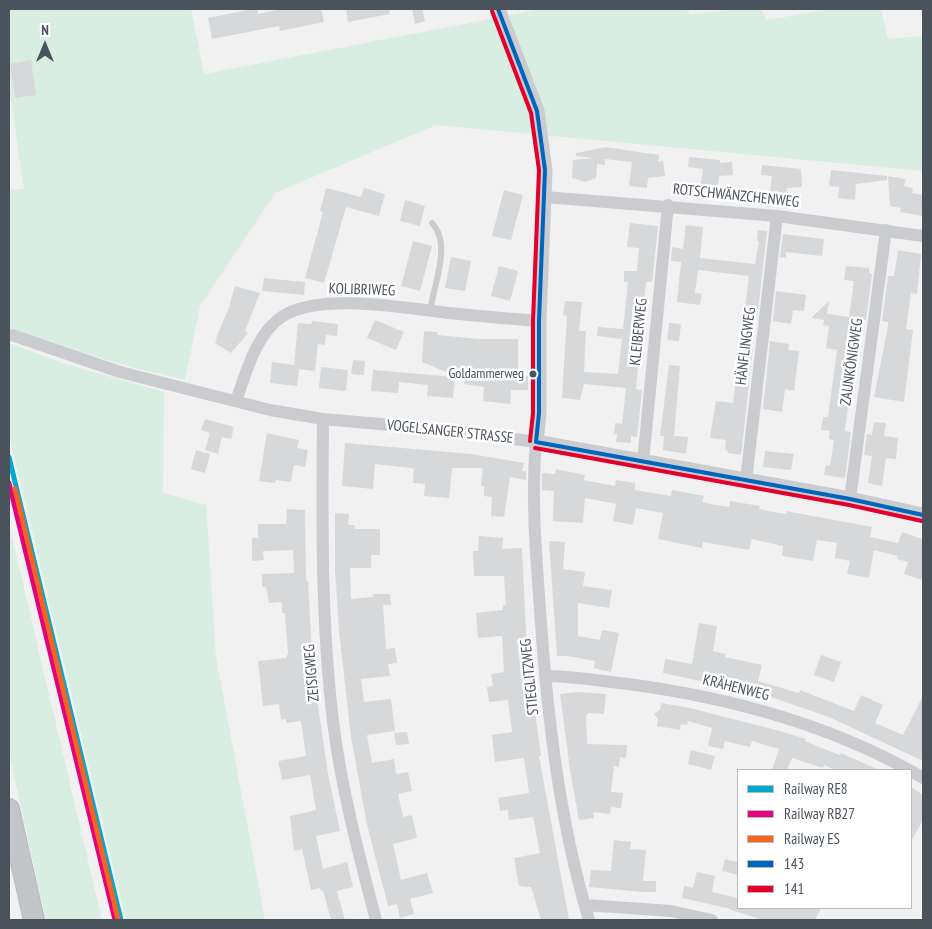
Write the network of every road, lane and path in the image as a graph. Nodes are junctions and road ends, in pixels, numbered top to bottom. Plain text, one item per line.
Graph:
1 (498, 9) edge
2 (545, 197) junction
3 (668, 206) junction
4 (778, 216) junction
5 (432, 223) dead end
6 (886, 230) junction
7 (923, 236) edge
8 (430, 311) junction
9 (539, 321) junction
10 (12, 335) dead end
11 (236, 401) junction
12 (323, 419) junction
13 (536, 442) junction
14 (643, 462) junction
15 (746, 480) junction
16 (850, 499) junction
17 (923, 515) edge
18 (544, 676) junction
19 (906, 769) edge
20 (9, 809) edge
21 (585, 906) junction
22 (637, 914) edge
23 (34, 920) edge
24 (376, 920) edge
25 (589, 920) edge
26 (712, 920) edge

1 - 2 street
2 - 3 street, ROTSCHWÄNZCHENWEG
2 - 9 street
3 - 4 street, ROTSCHWÄNZCHENWEG
3 - 14 street, KLEIBERWEG
4 - 6 street, ROTSCHWÄNZCHENWEG
4 - 15 street, HÄNFLINGWEG
5 - 8 lane
6 - 7 street, ROTSCHWÄNZCHENWEG
6 - 16 street, ZAUNKÖNIGWEG
8 - 9 street, KOLIBRIWEG
8 - 11 street, KOLIBRIWEG
9 - 13 street
10 - 11 street, VOGELSANGER STRASSE
11 - 12 street, VOGELSANGER STRASSE
12 - 13 street, VOGELSANGER STRASSE
12 - 24 street, ZEISIGWEG
13 - 14 street, VOGELSANGER STRASSE
13 - 18 street, STIEGLITZWEG
14 - 15 street, VOGELSANGER STRASSE
15 - 16 street, VOGELSANGER STRASSE
16 - 17 street, VOGELSANGER STRASSE
18 - 19 street, KRÄHENWEG
18 - 21 street, STIEGLITZWEG
20 - 23 highway
21 - 22 street
21 - 25 street, STIEGLITZWEG
22 - 26 street

